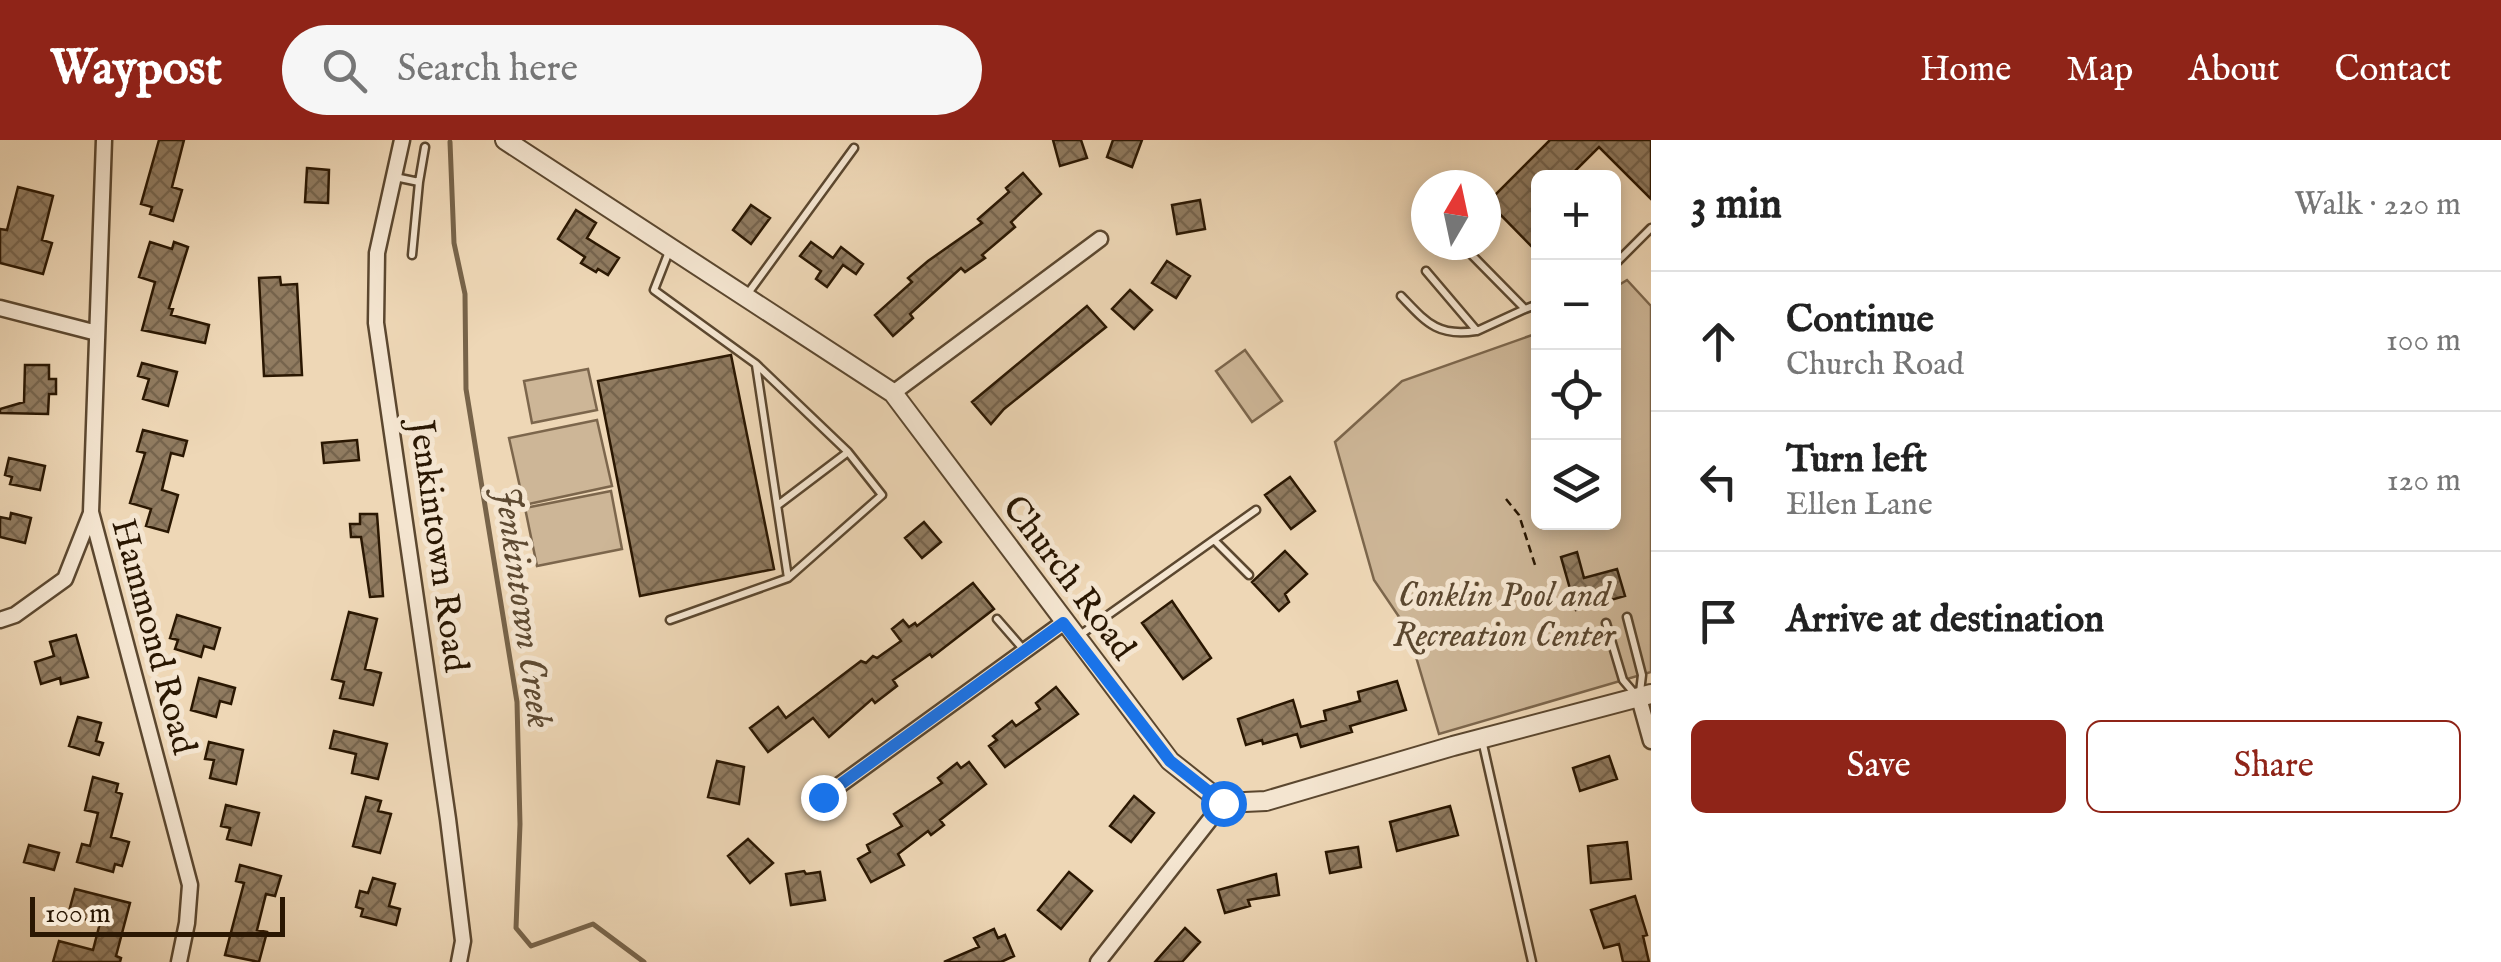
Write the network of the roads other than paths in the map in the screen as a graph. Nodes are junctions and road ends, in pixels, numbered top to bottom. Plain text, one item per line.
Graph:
1 (104, 140) edge
2 (402, 140) edge
3 (505, 140) edge
4 (425, 147) dead end
5 (854, 148) dead end
6 (394, 176) junction
7 (419, 182) junction
8 (1651, 228) edge
9 (1100, 240) dead end
10 (671, 248) junction
11 (412, 255) dead end
12 (1477, 260) edge
13 (1618, 260) edge
14 (1426, 271) dead end
15 (745, 296) junction
16 (1400, 296) dead end
17 (1531, 307) edge
18 (0, 308) edge
19 (1526, 309) junction
20 (1477, 331) junction
21 (97, 333) junction
22 (756, 364) junction
23 (893, 393) junction
24 (848, 452) junction
25 (778, 504) junction
26 (1256, 510) dead end
27 (91, 512) junction
28 (1214, 540) junction
29 (1249, 575) dead end
30 (788, 578) junction
31 (1627, 617) dead end
32 (0, 620) edge
33 (670, 620) dead end
34 (998, 620) dead end
35 (1606, 623) dead end
36 (1069, 631) junction
37 (1025, 651) junction
38 (1645, 696) edge
39 (1482, 738) junction
40 (1651, 740) edge
41 (823, 797) dead end
42 (1223, 803) junction
43 (178, 962) edge
44 (460, 962) edge
45 (1098, 962) edge
46 (1532, 962) edge

1 - 21 street, Hammond Road
2 - 6 street, Jenkintown Road
3 - 10 street, Church Road
4 - 7 lane
5 - 15 lane
6 - 7 lane
6 - 44 street, Jenkintown Road
7 - 11 lane
8 - 13 lane
9 - 23 street
10 - 15 street, Church Road
10 - 22 lane
12 - 19 lane
14 - 20 lane
15 - 23 street, Church Road
16 - 20 lane
17 - 19 lane
18 - 21 street
19 - 20 lane
21 - 27 street, Hammond Road
22 - 24 lane
22 - 25 lane
23 - 36 street, Church Road
24 - 25 lane
24 - 30 lane
25 - 30 lane
26 - 28 lane
27 - 32 street
27 - 43 street, Hammond Road
28 - 29 lane
28 - 36 lane
30 - 33 lane
31 - 38 lane
34 - 37 lane
35 - 38 lane
36 - 37 street
36 - 42 street, Church Road
37 - 41 street
38 - 39 street
38 - 40 street
39 - 42 street
39 - 46 lane
42 - 45 street

